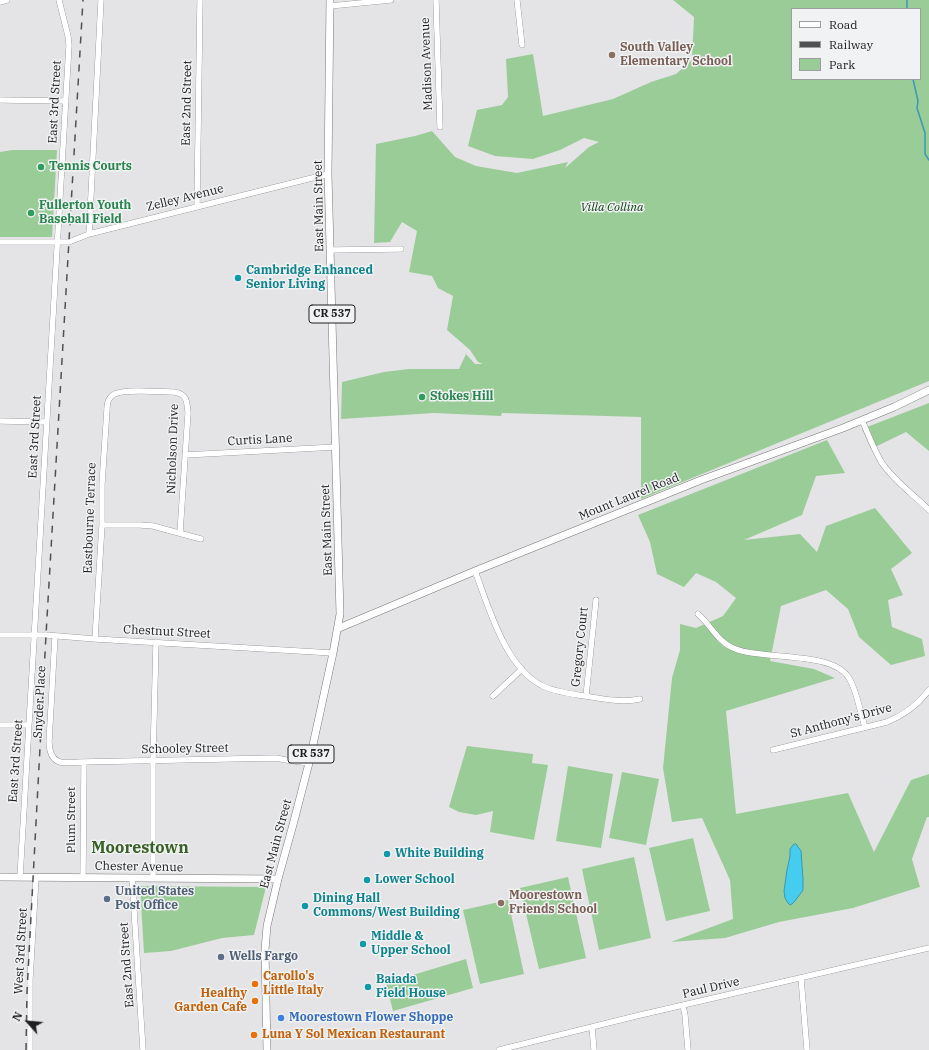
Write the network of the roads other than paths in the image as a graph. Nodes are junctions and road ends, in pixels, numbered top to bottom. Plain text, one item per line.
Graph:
1 (7, 0) edge
2 (59, 0) edge
3 (101, 0) edge
4 (200, 0) edge
5 (391, 0) edge
6 (436, 0) edge
7 (517, 0) edge
8 (0, 2) edge
9 (330, 3) edge
10 (522, 45) dead end
11 (0, 100) edge
12 (66, 101) junction
13 (440, 126) dead end
14 (328, 174) junction
15 (197, 207) junction
16 (89, 234) junction
17 (0, 242) edge
18 (58, 242) junction
19 (331, 250) junction
20 (401, 250) dead end
21 (929, 390) edge
22 (110, 398) joint
23 (862, 420) junction
24 (0, 421) edge
25 (47, 422) junction
26 (336, 447) junction
27 (185, 455) junction
28 (929, 510) edge
29 (102, 525) junction
30 (180, 533) junction
31 (201, 539) dead end
32 (475, 571) junction
33 (596, 600) dead end
34 (698, 614) dead end
35 (338, 628) junction
36 (0, 635) edge
37 (34, 635) junction
38 (55, 636) junction
39 (95, 639) junction
40 (156, 642) junction
41 (333, 653) junction
42 (522, 669) junction
43 (929, 690) edge
44 (493, 696) dead end
45 (586, 696) junction
46 (640, 699) dead end
47 (0, 725) edge
48 (29, 725) junction
49 (865, 727) junction
50 (773, 750) dead end
51 (153, 761) junction
52 (84, 762) junction
53 (62, 763) joint
54 (309, 763) junction
55 (0, 877) edge
56 (20, 877) junction
57 (36, 877) junction
58 (83, 877) junction
59 (132, 878) junction
60 (153, 878) junction
61 (278, 879) junction
62 (929, 948) edge
63 (801, 978) junction
64 (683, 1006) junction
65 (592, 1027) junction
66 (30, 1050) edge
67 (143, 1050) edge
68 (266, 1050) edge
69 (499, 1050) edge
70 (594, 1050) edge
71 (688, 1050) edge
72 (807, 1050) edge

1 - 8 street
2 - 12 street, East 3rd Street
3 - 16 street
4 - 15 street, East 2nd Street
5 - 9 street
6 - 13 street, Madison Avenue
7 - 10 street
9 - 14 main road, East Main Street / CR 537
11 - 12 street
12 - 18 street, East 3rd Street
14 - 15 street, Zelley Avenue
14 - 19 main road, East Main Street / CR 537
15 - 16 street, Zelley Avenue
16 - 18 street, Zelley Avenue
17 - 18 street, Zelley Avenue
18 - 25 street, East 3rd Street
19 - 20 street
19 - 26 main road, East Main Street / CR 537
21 - 23 main road, Mount Laurel Road
22 - 27 street, Nicholson Drive
22 - 29 street, Eastbourne Terrace
23 - 28 street
23 - 32 main road, Mount Laurel Road
24 - 25 street
25 - 37 street, East 3rd Street
26 - 27 street, Curtis Lane
26 - 35 main road, East Main Street / CR 537
27 - 30 street, Nicholson Drive
29 - 30 street
29 - 39 street, Eastbourne Terrace
30 - 31 street
32 - 35 main road, Mount Laurel Road
32 - 42 street
33 - 45 street, Gregory Court
34 - 49 street
35 - 41 main road, East Main Street / CR 537
36 - 37 street, Chestnut Street
37 - 38 street, Chestnut Street
37 - 48 street, East 3rd Street
38 - 39 street, Chestnut Street
38 - 53 street, Snyder Place
39 - 40 street, Chestnut Street
40 - 41 street, Chestnut Street
40 - 51 street
41 - 54 main road, East Main Street / CR 537
42 - 44 street
42 - 45 street
43 - 49 street, St Anthony's Drive
45 - 46 street
47 - 48 street
48 - 56 street, East 3rd Street
49 - 50 street, St Anthony's Drive
51 - 52 street, Schooley Street
51 - 54 street, Schooley Street
51 - 60 street
52 - 53 street, Schooley Street
52 - 58 street, Plum Street
54 - 61 main road, East Main Street / CR 537
55 - 56 main road, Chester Avenue
56 - 57 main road, Chester Avenue
57 - 58 main road, Chester Avenue
57 - 66 street, West 3rd Street
58 - 59 main road, Chester Avenue
59 - 60 main road, Chester Avenue
59 - 67 street, East 2nd Street
60 - 61 main road, Chester Avenue
61 - 68 main road, East Main Street / CR 537
62 - 63 street, Paul Drive
63 - 64 street, Paul Drive
63 - 72 street
64 - 65 street, Paul Drive
64 - 71 street
65 - 69 street, Paul Drive
65 - 70 street

